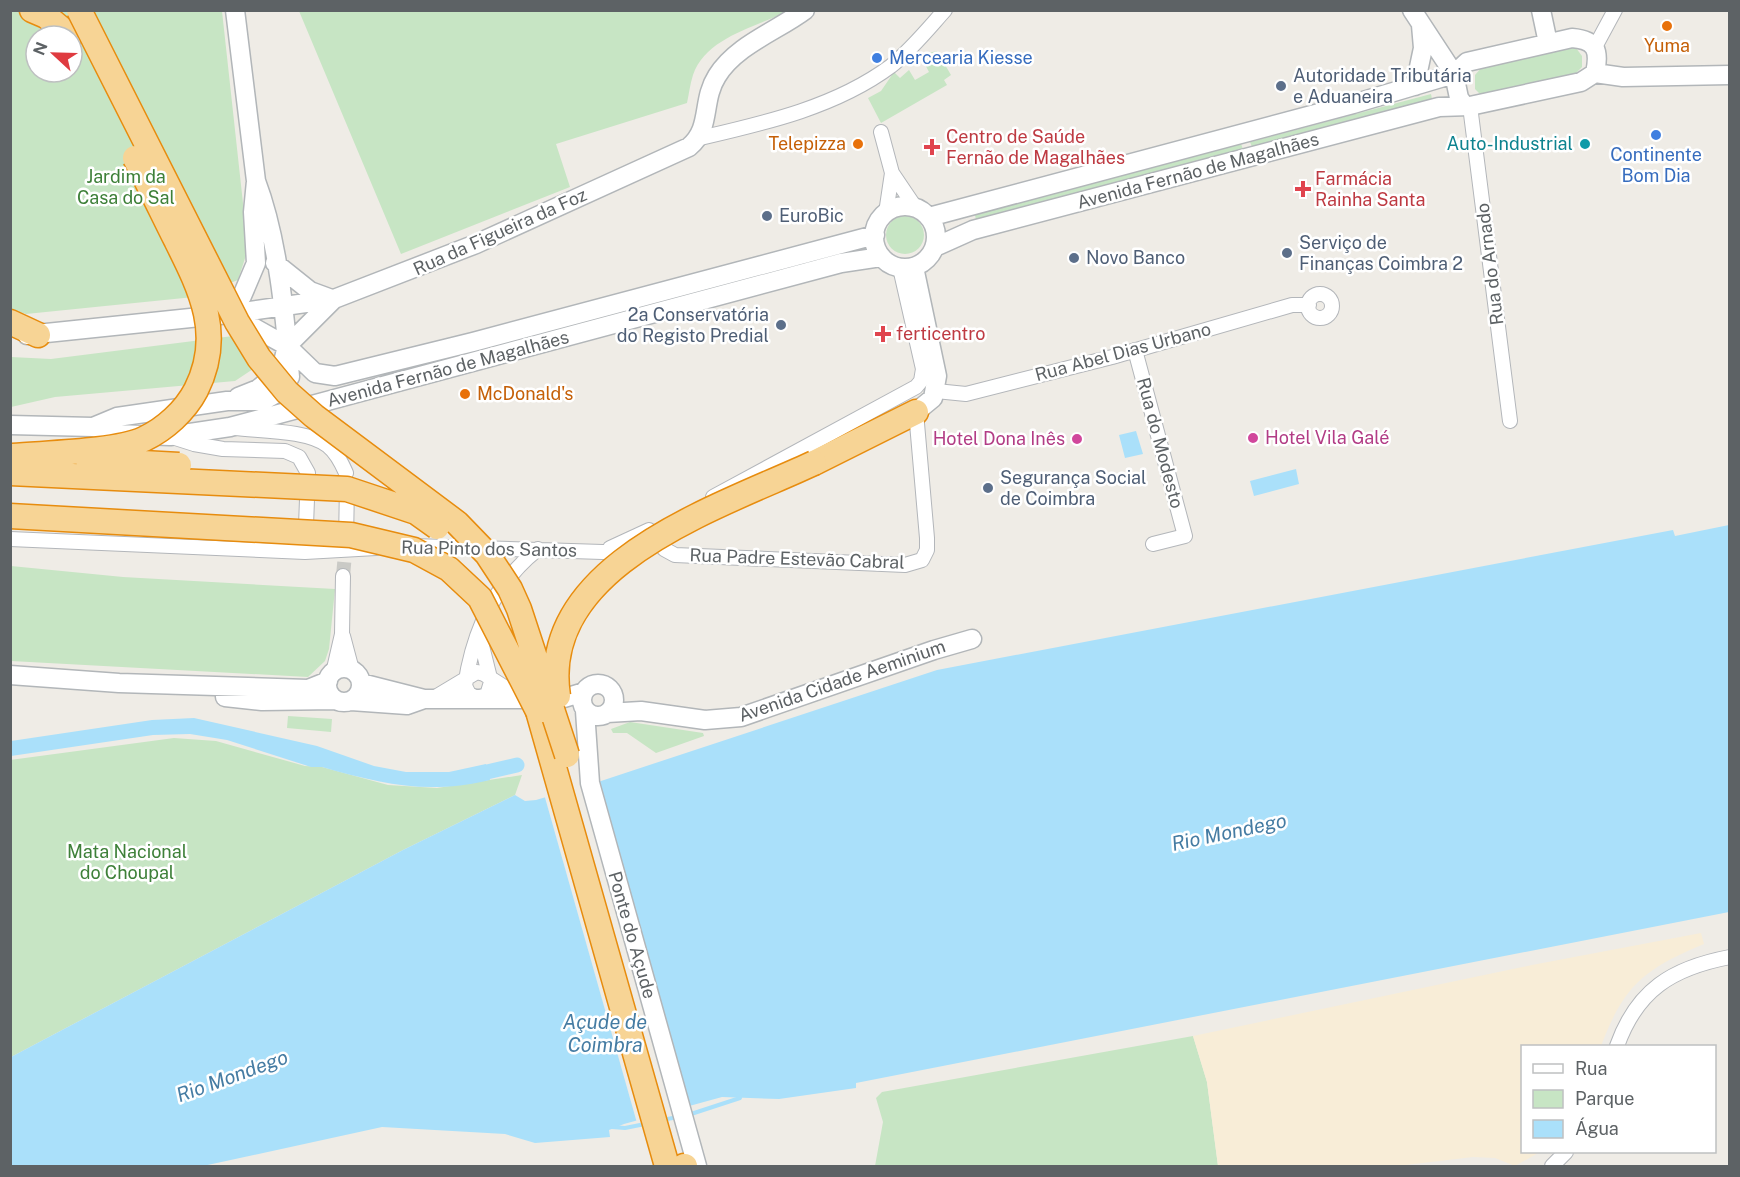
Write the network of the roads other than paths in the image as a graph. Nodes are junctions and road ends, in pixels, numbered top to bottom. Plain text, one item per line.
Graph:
1 (32, 10) edge
2 (62, 10) edge
3 (79, 10) edge
4 (235, 10) edge
5 (805, 10) edge
6 (945, 10) edge
7 (1541, 10) edge
8 (1615, 10) edge
9 (1416, 18) edge
10 (55, 24) edge
11 (68, 24) edge
12 (1548, 43) junction
13 (1595, 47) junction
14 (84, 60) edge
15 (1595, 73) junction
16 (1454, 74) junction
17 (1730, 75) edge
18 (1415, 86) junction
19 (1467, 105) junction
20 (881, 132) dead end
21 (700, 138) junction
22 (892, 173) junction
23 (256, 181) junction
24 (922, 212) junction
25 (886, 213) junction
26 (874, 235) junction
27 (935, 247) junction
28 (882, 256) junction
29 (275, 263) junction
30 (907, 267) junction
31 (334, 299) junction
32 (282, 305) junction
33 (1309, 305) dead end
34 (229, 314) junction
35 (10, 322) edge
36 (10, 335) edge
37 (38, 335) junction
38 (287, 346) junction
39 (1135, 350) junction
40 (936, 392) junction
41 (916, 412) junction
42 (1510, 422) dead end
43 (10, 425) edge
44 (93, 427) junction
45 (230, 428) junction
46 (170, 436) junction
47 (328, 445) junction
48 (11, 462) edge
49 (346, 473) junction
50 (429, 503) junction
51 (10, 516) edge
52 (659, 525) junction
53 (10, 539) edge
54 (346, 543) tunnel mouth
55 (1153, 544) dead end
56 (538, 549) junction
57 (601, 551) junction
58 (305, 552) junction
59 (675, 555) junction
60 (343, 576) tunnel mouth
61 (342, 634) junction
62 (479, 634) junction
63 (972, 639) dead end
64 (10, 675) edge
65 (487, 676) junction
66 (331, 677) junction
67 (356, 677) junction
68 (468, 678) junction
69 (119, 683) junction
70 (613, 693) junction
71 (477, 698) junction
72 (428, 699) junction
73 (343, 700) junction
74 (531, 705) junction
75 (593, 708) junction
76 (640, 711) junction
77 (577, 755) junction
78 (1730, 957) edge
79 (1618, 1045) edge
80 (1565, 1153) edge
81 (685, 1165) edge
82 (1552, 1167) edge

1 - 10 highway
2 - 11 highway
3 - 50 highway, bridge
4 - 23 main road
5 - 21 main road
6 - 21 street, Rua da Figueira da Foz
7 - 12 main road
8 - 13 street
9 - 16 main road
9 - 18 main road
12 - 13 main road, Avenida Fernão de Magalhães
12 - 16 main road, Avenida Fernão de Magalhães
13 - 15 main road
14 - 48 highway, bridge
15 - 17 main road
15 - 19 main road, Avenida Fernão de Magalhães
16 - 18 main road, Avenida Fernão de Magalhães
16 - 19 main road
18 - 24 main road, Avenida Fernão de Magalhães
19 - 27 main road, Avenida Fernão de Magalhães
19 - 42 street, Rua do Arnado
20 - 22 street
21 - 31 main road, Rua da Figueira da Foz
22 - 24 street
22 - 25 street
23 - 29 main road
23 - 34 main road
24 - 25 main road
24 - 27 main road
25 - 26 main road
26 - 28 main road
26 - 38 main road, Avenida Fernão de Magalhães
27 - 30 main road
28 - 30 main road
28 - 45 main road, Avenida Fernão de Magalhães
29 - 31 main road
29 - 32 main road
30 - 40 main road
30 - 52 street
31 - 32 main road, Rua da Figueira da Foz
31 - 38 main road
32 - 34 main road, Rua da Figueira da Foz
32 - 38 main road
33 - 39 street, Rua Abel Dias Urbano
34 - 37 main road, Rua da Figueira da Foz
34 - 38 main road, Avenida Fernão de Magalhães
35 - 37 highway
36 - 37 main road, Rua da Figueira da Foz
38 - 44 main road
39 - 40 street, Rua Abel Dias Urbano
39 - 55 street, Rua do Modesto
40 - 41 main road
41 - 59 street, Rua Padre Estevão Cabral
41 - 77 highway, bridge
43 - 44 main road, Avenida Fernão de Magalhães
44 - 46 main road, Avenida Fernão de Magalhães
45 - 46 main road, Avenida Fernão de Magalhães
45 - 47 street
46 - 58 street
47 - 49 street
47 - 49 street
48 - 50 highway, bridge
48 - 74 highway, bridge
49 - 54 street
50 - 77 highway, bridge
51 - 74 highway, bridge
52 - 57 street
52 - 59 street, Rua Padre Estevão Cabral
53 - 58 street, Rua Pinto dos Santos
56 - 57 street, Rua Pinto dos Santos
56 - 58 street, Rua Pinto dos Santos
56 - 62 street
57 - 59 street, Rua Pinto dos Santos
60 - 61 street
61 - 66 street
61 - 67 street
62 - 65 street
62 - 68 street
63 - 76 main road, Avenida Cidade Aeminium
64 - 69 main road
65 - 68 street
65 - 71 street
65 - 74 street
66 - 67 main road
66 - 69 main road
66 - 73 main road
67 - 72 main road
67 - 73 main road
68 - 71 street
68 - 72 street
69 - 73 main road
70 - 75 main road, Ponte do Açude
70 - 75 main road
70 - 76 main road
71 - 72 main road
71 - 74 main road
72 - 73 main road
74 - 75 main road
74 - 81 highway
75 - 76 main road
75 - 77 main road, Ponte do Açude
77 - 81 highway
77 - 81 main road, Ponte do Açude
78 - 79 street
80 - 82 street

